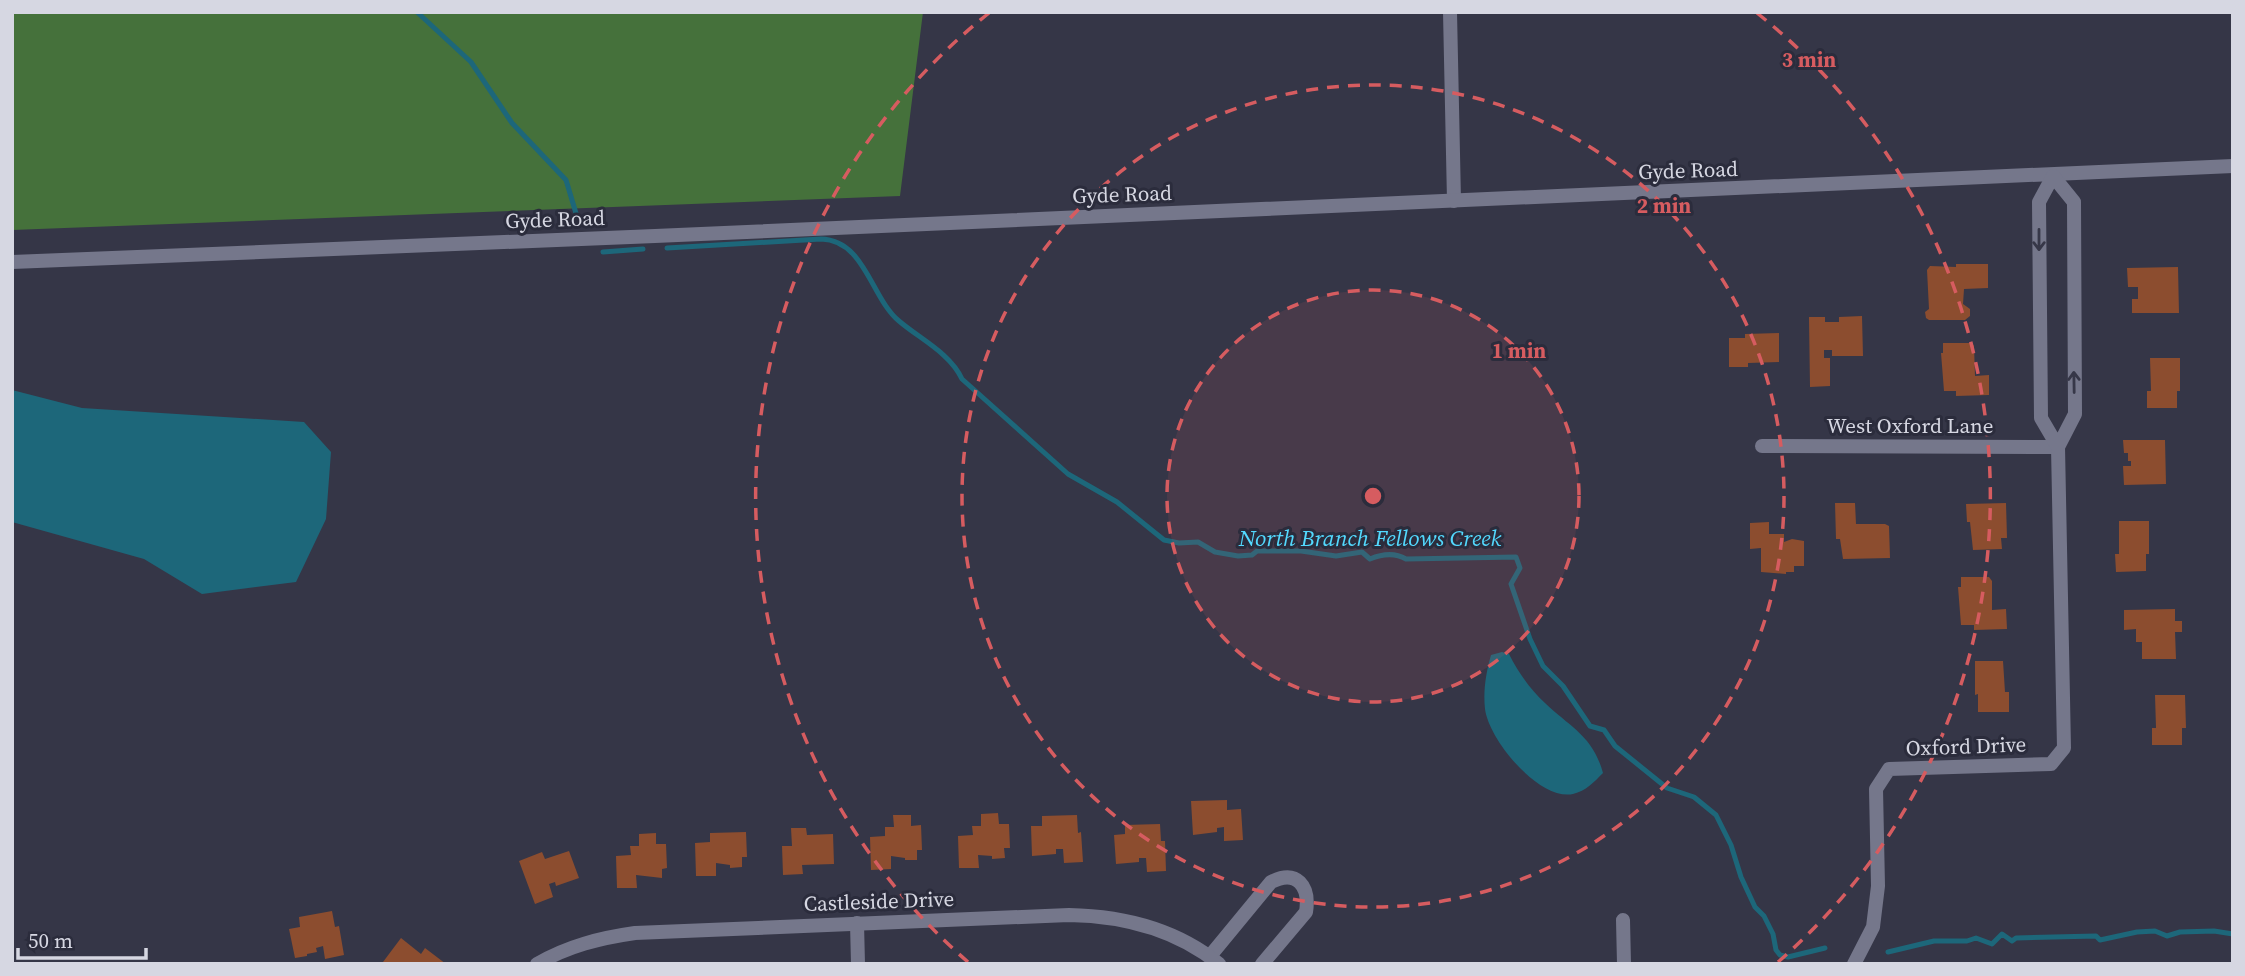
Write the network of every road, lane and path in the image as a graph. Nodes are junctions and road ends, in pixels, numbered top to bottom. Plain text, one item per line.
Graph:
1 (1450, 12) edge
2 (2233, 166) edge
3 (2053, 176) junction
4 (1454, 201) junction
5 (12, 262) edge
6 (1762, 446) dead end
7 (2058, 447) junction
8 (1623, 920) dead end
9 (857, 923) junction
10 (1214, 960) edge
11 (537, 964) edge
12 (858, 964) edge
13 (1262, 964) edge
14 (1624, 964) edge
15 (1854, 964) edge

1 - 4 street
2 - 3 street, Gyde Road
3 - 4 street, Gyde Road
3 -> 7 street, Oxford Drive
7 -> 3 street, Oxford Drive
4 - 5 street, Gyde Road
6 - 7 street, West Oxford Lane
7 - 15 street, Oxford Drive
8 - 14 street
9 - 10 street, Castleside Drive
9 - 11 street, Castleside Drive
9 - 12 street
10 - 13 street

